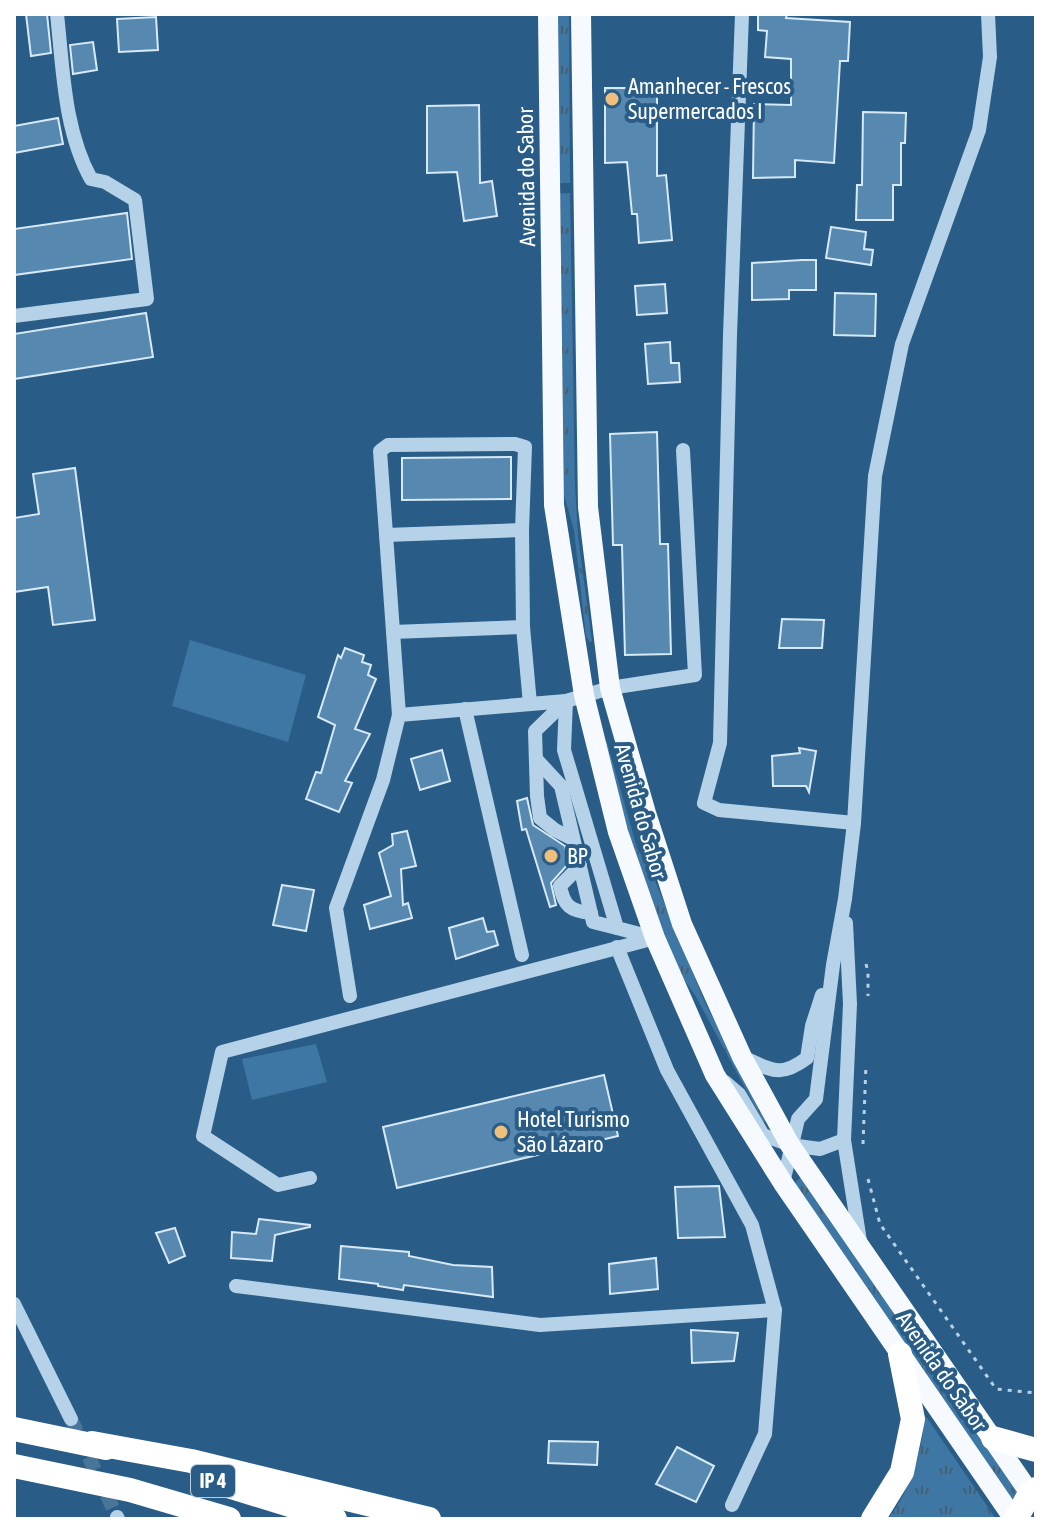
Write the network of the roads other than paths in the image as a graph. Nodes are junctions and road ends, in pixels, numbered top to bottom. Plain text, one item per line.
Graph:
1 (57, 14) edge
2 (548, 14) edge
3 (581, 14) edge
4 (742, 14) edge
5 (988, 14) edge
6 (14, 316) edge
7 (683, 450) dead end
8 (522, 530) junction
9 (386, 535) junction
10 (523, 627) junction
11 (393, 632) junction
12 (610, 688) junction
13 (575, 698) junction
14 (530, 704) junction
15 (465, 709) junction
16 (399, 715) junction
17 (536, 759) junction
18 (854, 823) junction
19 (573, 839) junction
20 (580, 866) junction
21 (845, 899) junction
22 (591, 913) junction
23 (617, 928) junction
24 (655, 938) junction
25 (617, 947) junction
26 (522, 955) dead end
27 (833, 965) junction
28 (350, 996) dead end
29 (742, 1057) junction
30 (715, 1075) junction
31 (844, 1140) junction
32 (790, 1145) junction
33 (310, 1178) dead end
34 (783, 1183) junction
35 (861, 1246) junction
36 (236, 1286) dead end
37 (14, 1304) edge
38 (775, 1310) junction
39 (900, 1354) junction
40 (71, 1419) tunnel mouth
41 (14, 1429) edge
42 (993, 1438) junction
43 (92, 1443) junction
44 (1036, 1450) edge
45 (14, 1466) edge
46 (130, 1490) junction
47 (1034, 1495) edge
48 (732, 1505) dead end
49 (199, 1519) edge
50 (229, 1519) edge
51 (335, 1519) edge
52 (429, 1519) edge
53 (873, 1519) edge
54 (1015, 1519) edge

1 - 6 street
2 - 13 main road, Avenida do Sabor
3 - 12 main road, Avenida do Sabor
4 - 18 street
5 - 18 street
7 - 12 street
8 - 9 street
8 - 9 street
8 - 10 street
9 - 11 street
10 - 11 street
10 - 14 street
11 - 16 street
12 - 13 street
12 - 29 main road, Avenida do Sabor
13 - 14 street
13 - 17 street
13 - 23 street
13 - 24 main road, Avenida do Sabor
14 - 15 street
15 - 16 street
15 - 26 street
16 - 28 street
17 - 19 street
17 - 19 street
18 - 21 street
19 - 20 street
20 - 22 street
20 - 22 street
21 - 27 street
21 - 31 street
22 - 23 street
23 - 24 street
24 - 25 street
24 - 30 main road, Avenida do Sabor
25 - 33 street
25 - 38 street
27 - 29 street
27 - 32 street
29 - 32 main road, Avenida do Sabor
30 - 32 street
30 - 34 main road, Avenida do Sabor
31 - 32 street
31 - 35 street
32 - 34 street
32 - 35 main road, Avenida do Sabor
34 - 39 main road, Avenida do Sabor
35 - 42 main road, Avenida do Sabor
36 - 38 street
37 - 40 street
38 - 48 street
39 - 53 highway
39 - 54 main road, Avenida do Sabor
41 - 43 highway, IP 4
42 - 44 highway
42 - 47 main road, Avenida do Sabor
43 - 51 highway, IP 4
43 - 52 highway
45 - 46 highway, IP 4
46 - 49 highway
46 - 50 highway, IP 4
47 - 54 highway

